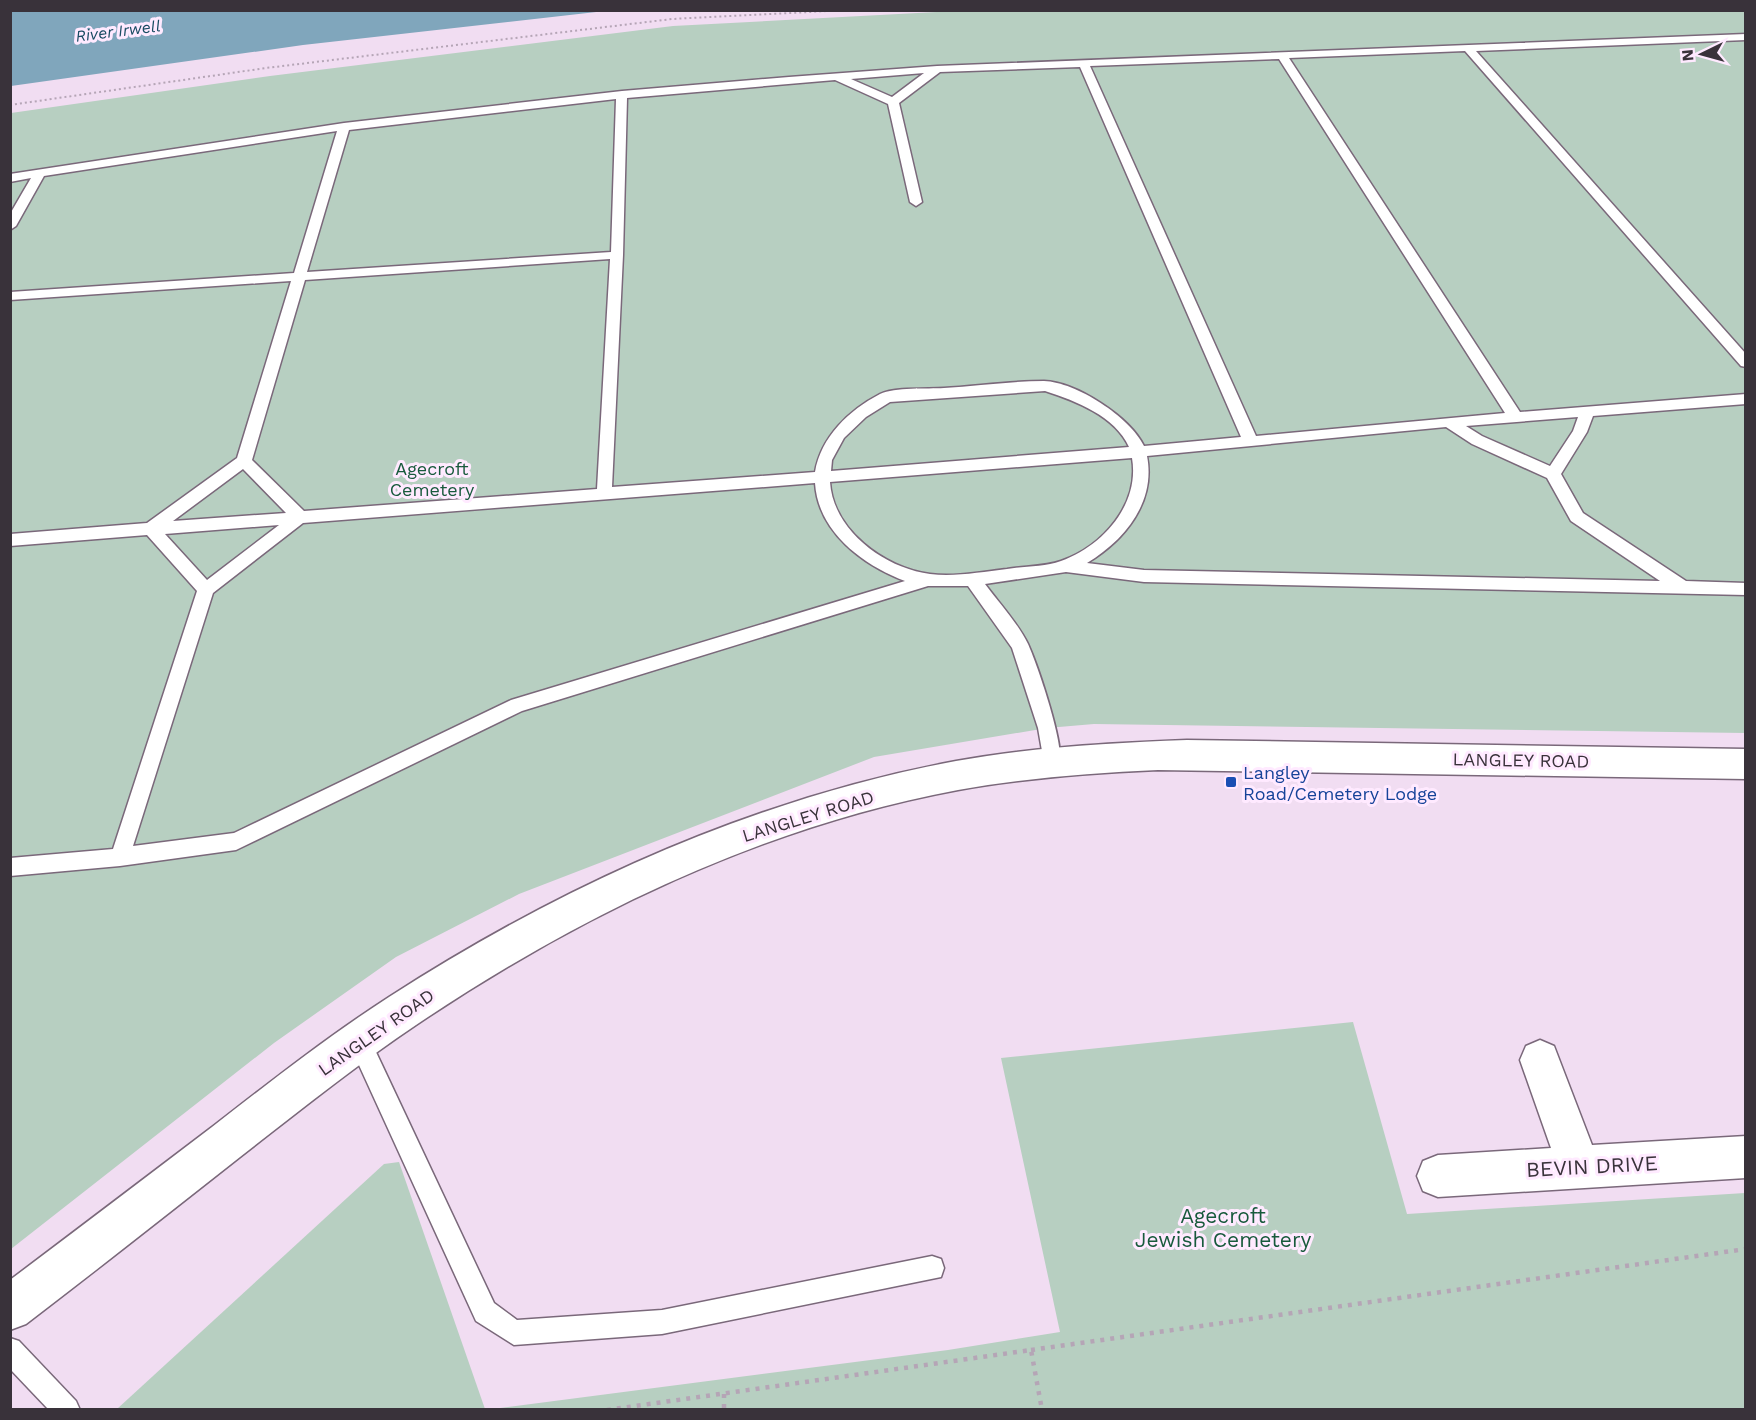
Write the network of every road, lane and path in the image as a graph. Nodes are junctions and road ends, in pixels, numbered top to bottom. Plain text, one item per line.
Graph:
1 (848, 10) edge
2 (1746, 37) edge
3 (1467, 47) junction
4 (1282, 55) junction
5 (1084, 63) junction
6 (937, 69) junction
7 (837, 76) junction
8 (622, 94) junction
9 (893, 102) junction
10 (10, 105) edge
11 (344, 126) junction
12 (40, 173) junction
13 (10, 178) edge
14 (916, 202) dead end
15 (10, 226) edge
16 (617, 255) junction
17 (300, 277) junction
18 (10, 296) edge
19 (1746, 363) edge
20 (1746, 399) edge
21 (1587, 411) junction
22 (1515, 417) junction
23 (1449, 422) junction
24 (1251, 442) junction
25 (1139, 452) junction
26 (244, 461) junction
27 (1553, 474) junction
28 (821, 477) junction
29 (604, 494) junction
30 (300, 518) junction
31 (150, 529) junction
32 (10, 540) edge
33 (1066, 567) junction
34 (928, 580) junction
35 (973, 580) junction
36 (1683, 588) junction
37 (1746, 589) edge
38 (206, 590) junction
39 (1052, 762) junction
40 (1746, 764) edge
41 (120, 857) junction
42 (10, 867) edge
43 (359, 1041) junction
44 (1540, 1060) dead end
45 (1746, 1157) edge
46 (1579, 1166) junction
47 (1438, 1176) dead end
48 (1746, 1249) edge
49 (932, 1268) dead end
50 (10, 1308) edge
51 (10, 1350) edge
52 (1031, 1350) junction
53 (724, 1394) junction
54 (67, 1410) edge
55 (607, 1410) edge
56 (724, 1410) edge
57 (1042, 1410) edge

1 - 10 path
2 - 3 lane
3 - 4 lane
3 - 19 lane
4 - 5 lane
4 - 22 lane
5 - 6 lane
5 - 24 lane
6 - 7 lane
6 - 9 lane
7 - 8 lane
7 - 9 lane
8 - 11 lane
8 - 16 lane
9 - 14 lane
11 - 12 lane
11 - 17 lane
12 - 13 lane
12 - 15 lane
16 - 17 lane
16 - 29 lane
17 - 18 lane
17 - 26 lane
20 - 21 lane
21 - 22 lane
21 - 27 lane
22 - 23 lane
23 - 24 lane
23 - 27 lane
24 - 25 lane
25 - 28 lane
25 - 28 lane
25 - 33 lane
26 - 30 lane
26 - 31 lane
27 - 36 lane
28 - 29 lane
28 - 34 lane
29 - 30 lane
30 - 31 lane
30 - 38 lane
31 - 32 lane
31 - 38 lane
33 - 35 lane
33 - 36 lane
34 - 35 lane
34 - 41 lane
35 - 39 lane
36 - 37 lane
38 - 41 lane
39 - 40 street, LANGLEY ROAD
39 - 43 street, LANGLEY ROAD
41 - 42 lane
43 - 49 lane
43 - 50 street, LANGLEY ROAD
44 - 46 street
45 - 46 street, BEVIN DRIVE
46 - 47 street, BEVIN DRIVE
48 - 52 path
51 - 54 lane
52 - 53 path
52 - 57 path
53 - 55 path
53 - 56 path

